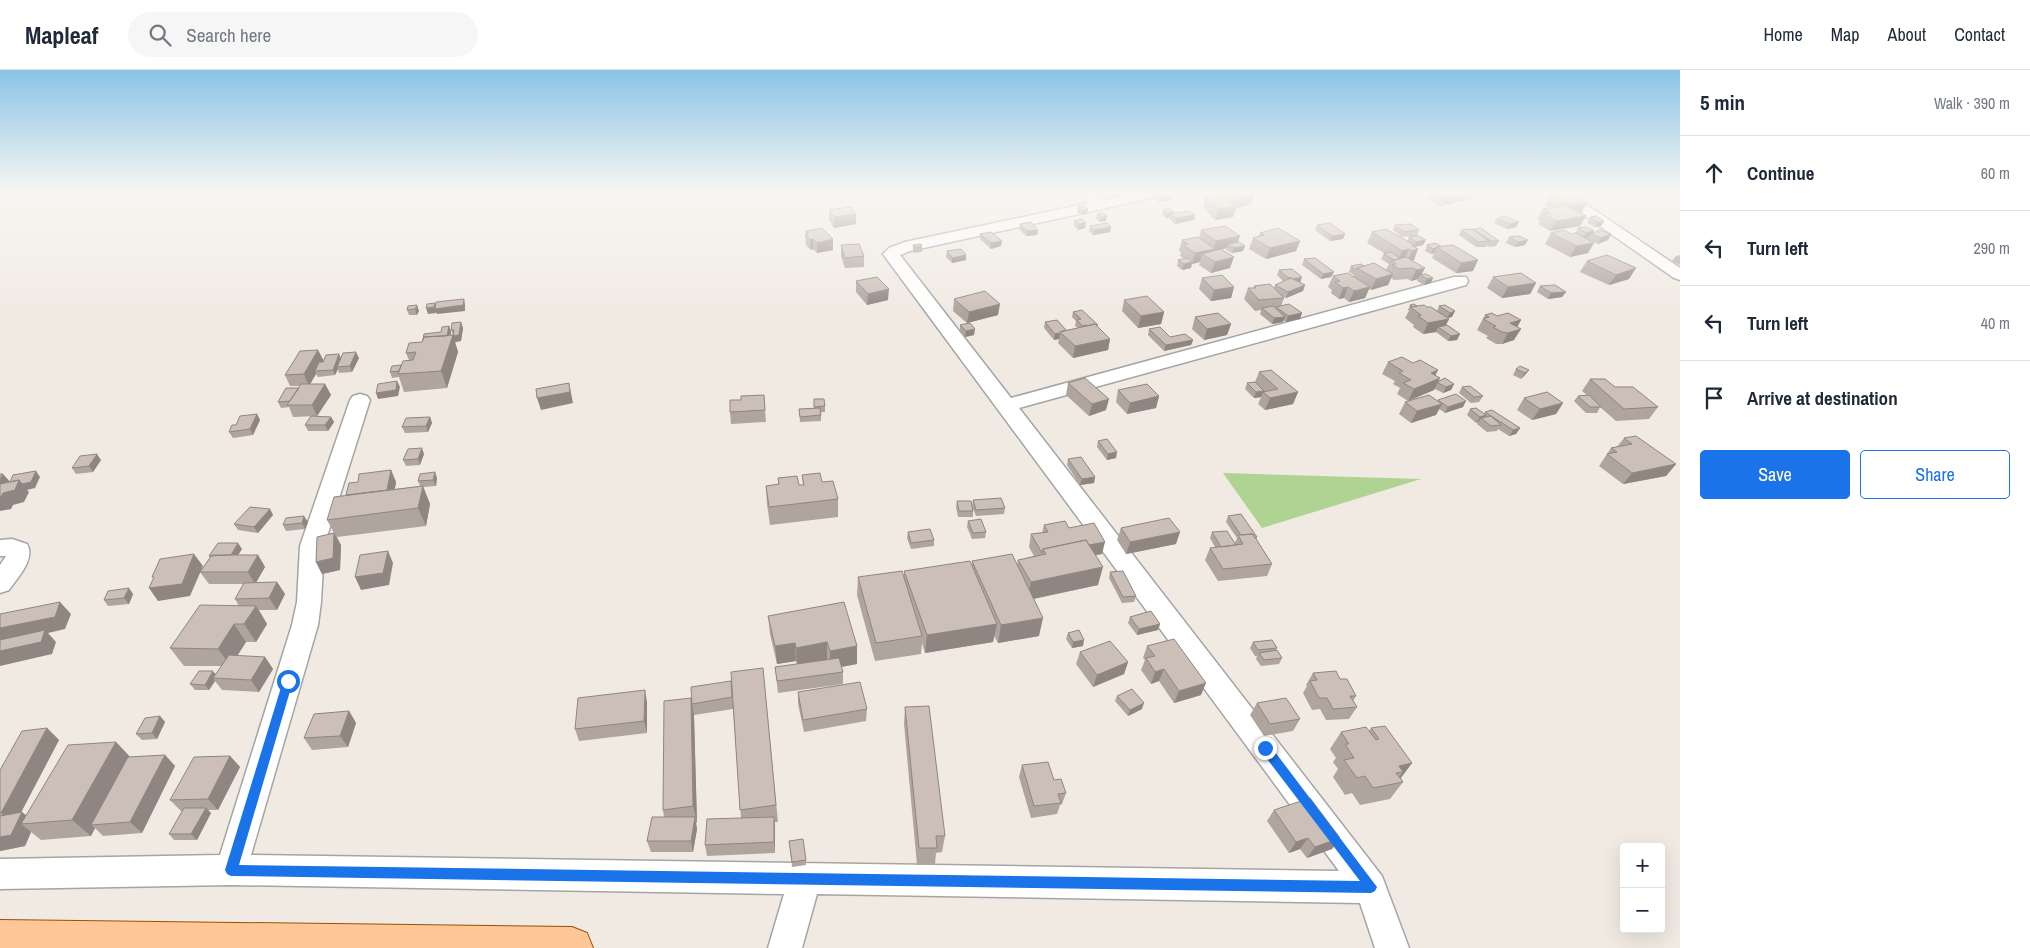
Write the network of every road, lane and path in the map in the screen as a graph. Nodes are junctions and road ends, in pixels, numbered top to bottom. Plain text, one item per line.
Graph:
1 (970, 233) edge
2 (1619, 233) edge
3 (1680, 274) edge
4 (1460, 281) dead end
5 (360, 400) dead end
6 (1005, 406) junction
7 (0, 548) edge
8 (0, 584) edge
9 (231, 870) junction
10 (0, 874) edge
11 (805, 879) junction
12 (1371, 887) junction
13 (3, 944) edge
14 (572, 948) edge
15 (785, 948) edge
16 (1392, 948) edge

1 - 6 street
2 - 3 street
4 - 6 street
5 - 9 street
6 - 12 street
7 - 8 street
9 - 10 street
9 - 11 street
11 - 12 street
11 - 15 street
12 - 16 street
13 - 14 main road

